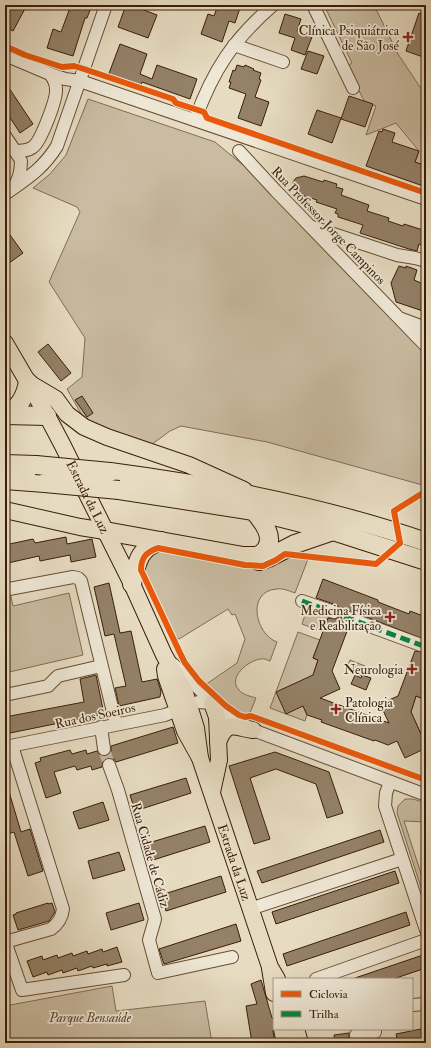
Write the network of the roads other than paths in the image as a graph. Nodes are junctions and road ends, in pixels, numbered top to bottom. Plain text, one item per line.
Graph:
1 (106, 5) edge
2 (273, 5) edge
3 (313, 5) edge
4 (234, 45) junction
5 (5, 55) edge
6 (283, 62) dead end
7 (50, 74) junction
8 (80, 81) junction
9 (353, 88) dead end
10 (112, 92) junction
11 (70, 108) junction
12 (195, 120) junction
13 (5, 136) edge
14 (239, 151) dead end
15 (18, 156) junction
16 (45, 163) junction
17 (9, 192) edge
18 (426, 199) edge
19 (309, 226) junction
20 (426, 261) edge
21 (399, 318) junction
22 (426, 328) edge
23 (5, 343) edge
24 (426, 346) edge
25 (28, 382) junction
26 (5, 415) edge
27 (47, 416) junction
28 (5, 464) edge
29 (5, 480) edge
30 (259, 505) junction
31 (5, 510) edge
32 (105, 531) junction
33 (333, 531) junction
34 (162, 541) junction
35 (424, 541) edge
36 (243, 556) junction
37 (426, 561) edge
38 (132, 584) junction
39 (9, 589) dead end
40 (302, 600) dead end
41 (334, 612) dead end
42 (348, 618) dead end
43 (422, 645) dead end
44 (164, 655) junction
45 (101, 666) junction
46 (5, 696) edge
47 (212, 703) junction
48 (183, 708) junction
49 (116, 724) junction
50 (101, 727) junction
51 (252, 730) junction
52 (218, 742) junction
53 (9, 747) edge
54 (104, 749) tunnel mouth
55 (108, 765) tunnel mouth
56 (390, 782) junction
57 (212, 793) junction
58 (426, 795) edge
59 (402, 858) junction
60 (250, 909) junction
61 (426, 930) edge
62 (426, 940) edge
63 (5, 942) edge
64 (232, 957) dead end
65 (274, 973) edge
66 (124, 975) dead end
67 (319, 978) edge
68 (426, 1004) edge
69 (413, 1005) edge
70 (282, 1030) edge
71 (296, 1030) edge
72 (375, 1031) edge
73 (285, 1043) edge
74 (300, 1043) edge
75 (357, 1043) edge

1 - 8 street
2 - 4 street
3 - 9 street
4 - 6 street
4 - 12 street
5 - 7 street
7 - 8 street
7 - 15 street
8 - 10 street
8 - 11 street
10 - 11 street
10 - 12 street
11 - 16 street
12 - 18 street
13 - 15 street
14 - 19 street, Rua Professor Jorge Campinos
15 - 16 street
15 - 17 street
16 - 17 street
19 - 20 street
19 - 21 street, Rua Professor Jorge Campinos
21 - 22 street, Rua Professor Jorge Campinos
21 - 24 street, Rua Professor Jorge Campinos
23 - 25 main road, Estrada da Luz
25 - 26 highway
25 - 27 main road, Estrada da Luz
25 - 30 main road
26 - 27 highway
27 - 32 main road, Estrada da Luz
28 - 30 highway, bridge
29 - 30 highway, bridge
30 - 33 highway
30 - 35 highway
30 - 36 highway
31 - 32 main road
32 - 34 highway
32 - 38 main road, Estrada da Luz
33 - 36 highway
33 - 37 highway
34 - 36 highway
34 - 38 highway
38 - 44 main road, Estrada da Luz
39 - 45 street
40 - 41 street
42 - 43 street
44 - 47 street
44 - 48 main road, Estrada da Luz
45 - 46 street
45 - 49 street
47 - 48 street, Rua dos Soeiros
47 - 51 street
47 - 52 main road
48 - 49 street, Rua dos Soeiros
48 - 57 main road, Estrada da Luz
49 - 50 street, Rua dos Soeiros
50 - 53 street, Rua dos Soeiros
50 - 54 street
51 - 52 main road
51 - 56 street
52 - 57 main road
53 - 63 street
55 - 64 street, Rua Cidade de Cádiz
56 - 58 street
56 - 59 street
57 - 60 main road, Estrada da Luz
59 - 60 street
59 - 61 street
60 - 65 main road, Estrada da Luz
62 - 67 street
63 - 66 street
68 - 69 street
70 - 73 main road
71 - 74 main road
72 - 75 street

